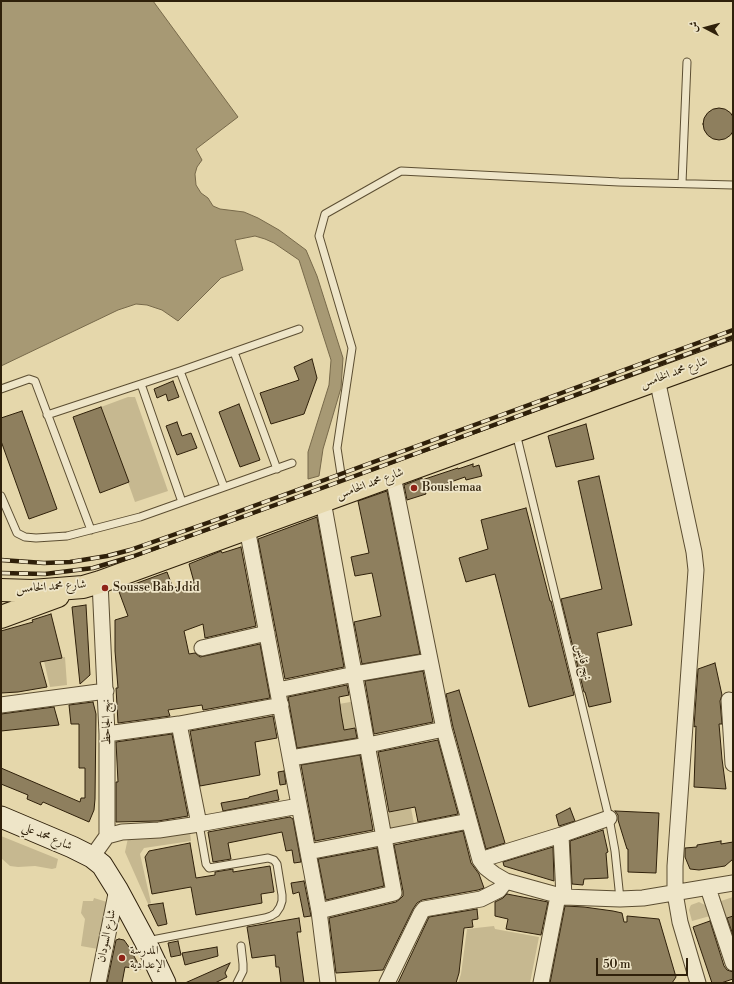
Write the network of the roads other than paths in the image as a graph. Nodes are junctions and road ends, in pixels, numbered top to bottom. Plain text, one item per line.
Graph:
1 (687, 62) dead end
2 (682, 183) junction
3 (733, 185) edge
4 (299, 329) dead end
5 (234, 352) junction
6 (733, 352) edge
7 (180, 371) junction
8 (657, 379) junction
9 (141, 384) junction
10 (1, 389) edge
11 (47, 415) junction
12 (516, 431) junction
13 (292, 464) dead end
14 (277, 469) junction
15 (393, 476) junction
16 (224, 488) junction
17 (347, 492) junction
18 (1, 496) edge
19 (323, 501) junction
20 (182, 502) junction
21 (247, 528) junction
22 (90, 530) junction
23 (91, 584) junction
24 (1, 590) edge
25 (1, 617) edge
26 (267, 633) junction
27 (202, 648) dead end
28 (430, 661) junction
29 (355, 674) junction
30 (278, 690) junction
31 (106, 691) junction
32 (729, 700) dead end
33 (1, 705) edge
34 (281, 705) junction
35 (179, 724) junction
36 (444, 729) junction
37 (107, 734) junction
38 (368, 745) junction
39 (291, 758) junction
40 (733, 762) edge
41 (299, 806) junction
42 (1, 817) edge
43 (609, 818) junction
44 (469, 821) junction
45 (199, 824) junction
46 (561, 835) junction
47 (107, 836) junction
48 (385, 838) junction
49 (308, 852) junction
50 (92, 857) junction
51 (480, 860) junction
52 (506, 881) junction
53 (733, 883) edge
54 (708, 888) junction
55 (117, 889) junction
56 (675, 894) junction
57 (561, 896) junction
58 (620, 899) junction
59 (319, 911) junction
60 (145, 942) junction
61 (241, 946) dead end
62 (733, 963) edge
63 (98, 983) edge
64 (165, 983) edge
65 (237, 983) edge
66 (328, 983) edge
67 (387, 983) edge
68 (542, 983) edge
69 (698, 983) edge

1 - 2 lane
2 - 3 lane
2 - 17 lane
4 - 5 lane
5 - 7 lane
5 - 14 lane
6 - 8 main road, شارع محمد الخامس
7 - 9 lane
7 - 16 lane
8 - 12 main road, شارع محمد الخامس
8 - 56 street
9 - 11 lane
9 - 20 lane
10 - 11 lane
11 - 22 lane
12 - 15 main road, شارع محمد الخامس
12 - 43 lane, نهج قابس
13 - 14 lane
14 - 16 lane
15 - 17 main road, شارع محمد الخامس
15 - 28 street
16 - 20 lane
17 - 19 main road, شارع محمد الخامس
18 - 22 lane
19 - 21 main road, شارع محمد الخامس
19 - 29 street
20 - 22 lane
21 - 23 main road, شارع محمد الخامس
21 - 26 street
23 - 24 main road, شارع محمد الخامس
23 - 25 main road
23 - 31 street, نهج الجاحظ
26 - 27 street
26 - 30 street
28 - 29 street
28 - 36 street
29 - 30 street
29 - 38 street
30 - 34 street
31 - 33 street
31 - 37 street, نهج الجاحظ
32 - 40 street
34 - 35 street
34 - 39 street
35 - 37 street
35 - 45 street
36 - 38 street
36 - 44 street
37 - 47 street, نهج الجاحظ
38 - 39 street
38 - 48 street
39 - 41 street
41 - 45 street
41 - 49 street
42 - 50 main road, شارع محمد علي
43 - 46 street
43 - 58 lane, نهج قابس
44 - 48 street
44 - 51 street
45 - 47 street
45 - 60 lane
46 - 51 street
46 - 57 street
47 - 50 street
48 - 49 street
48 - 59 street
49 - 59 street
50 - 55 main road, شارع محمد علي
51 - 52 street
52 - 57 street
52 - 67 street
53 - 54 street
54 - 56 street
54 - 62 street
55 - 60 main road, شارع محمد علي
55 - 63 street, شارع السودان
56 - 58 street
56 - 69 street
57 - 58 street
57 - 68 street
59 - 66 street
60 - 64 main road, شارع محمد علي
61 - 65 lane

